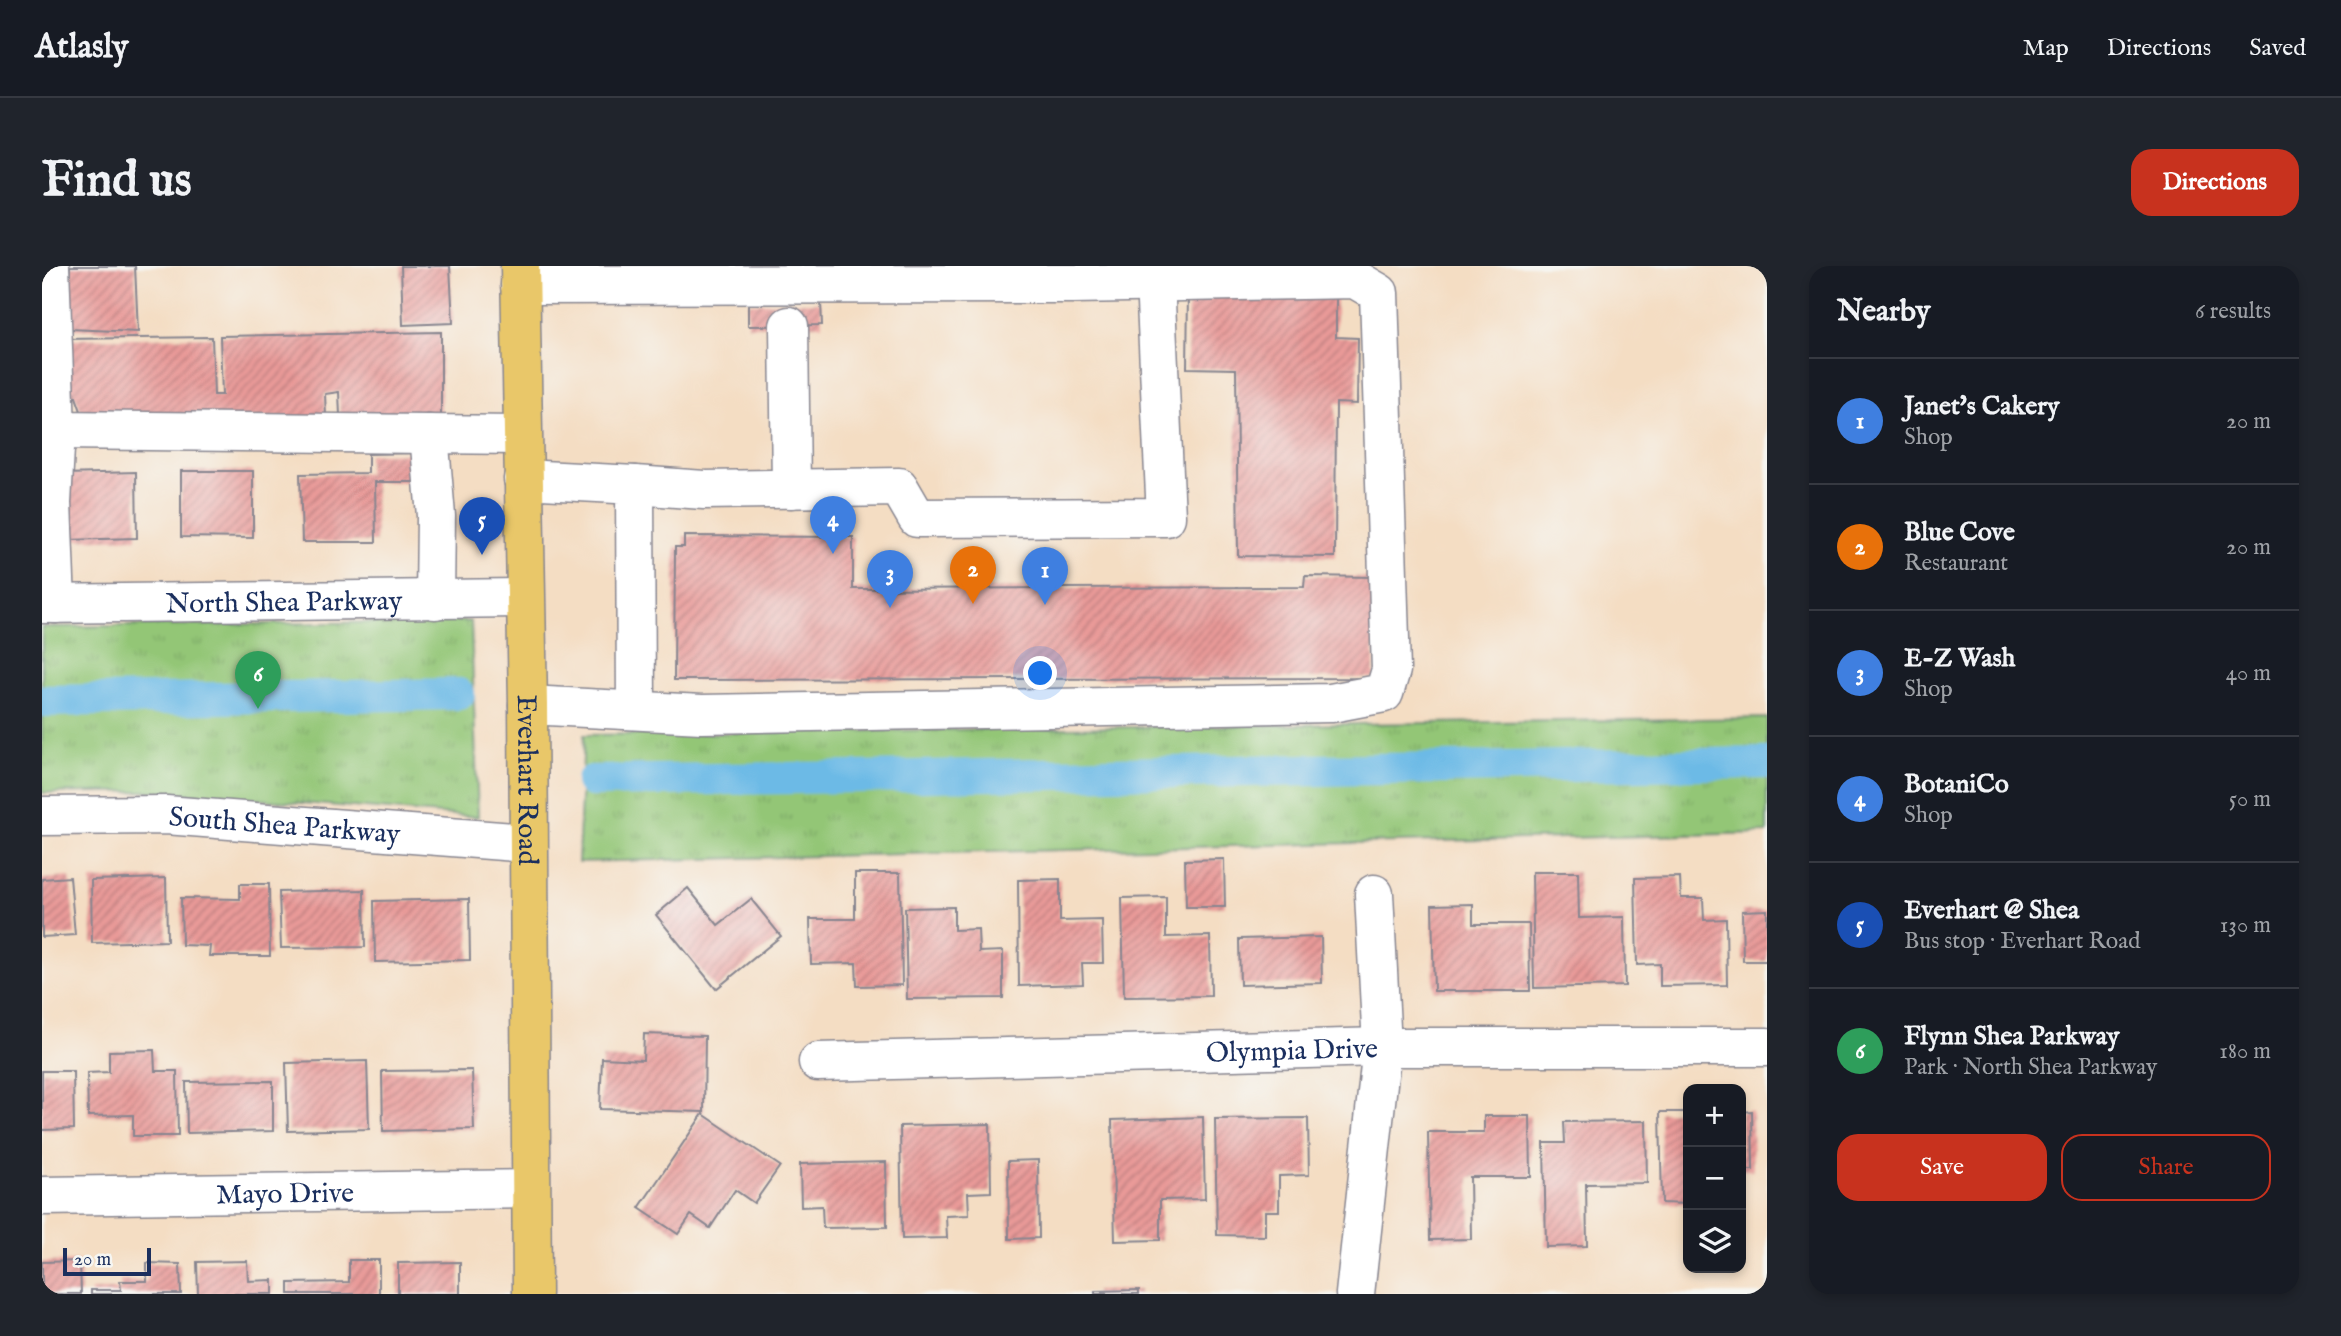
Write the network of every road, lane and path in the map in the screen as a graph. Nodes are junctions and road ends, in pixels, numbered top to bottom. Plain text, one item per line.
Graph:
1 (50, 266) edge
2 (520, 275) edge
3 (1155, 281) junction
4 (788, 304) junction
5 (56, 430) junction
6 (429, 434) junction
7 (522, 435) junction
8 (523, 479) junction
9 (635, 485) junction
10 (791, 489) junction
11 (525, 598) junction
12 (435, 600) junction
13 (49, 604) edge
14 (528, 705) junction
15 (636, 710) junction
16 (42, 816) edge
17 (527, 843) junction
18 (1374, 894) dead end
19 (1382, 1047) junction
20 (1767, 1047) edge
21 (818, 1062) dead end
22 (530, 1189) junction
23 (42, 1196) edge
24 (532, 1294) edge
25 (1355, 1294) edge

1 - 5 street
2 - 4 street
2 - 7 main road, Everhart Road
3 - 4 street
3 - 10 street
3 - 15 street
4 - 10 street
5 - 6 street
5 - 13 street
6 - 7 street
6 - 12 street
7 - 8 main road, Everhart Road
8 - 9 street
8 - 11 main road, Everhart Road
9 - 10 street
9 - 15 street
11 - 12 street, North Shea Parkway
11 - 14 main road, Everhart Road
12 - 13 street, North Shea Parkway
14 - 15 street
14 - 17 main road, Everhart Road
16 - 17 street, South Shea Parkway
17 - 22 main road, Everhart Road
18 - 19 street
19 - 20 street, Olympia Drive
19 - 21 street, Olympia Drive
19 - 25 street
22 - 23 street, Mayo Drive
22 - 24 main road, Everhart Road

